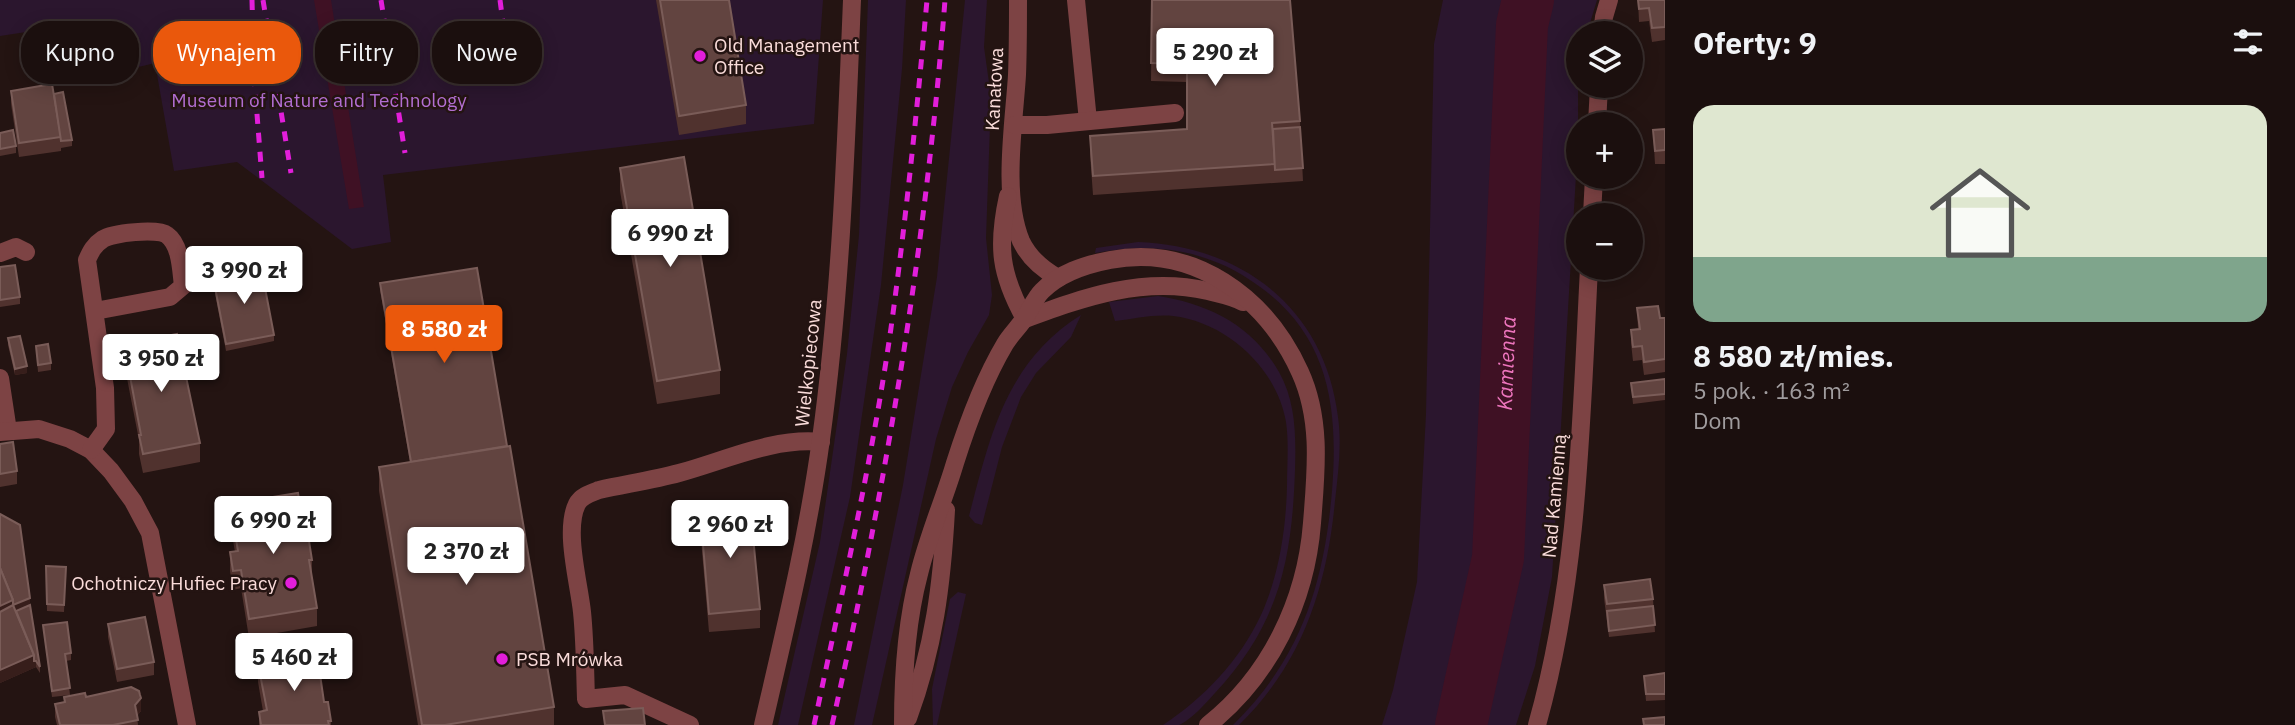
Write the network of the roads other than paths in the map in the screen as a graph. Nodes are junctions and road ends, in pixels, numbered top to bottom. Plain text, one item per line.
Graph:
1 (852, 0) edge
2 (1018, 0) edge
3 (1076, 0) edge
4 (1609, 0) edge
5 (1604, 21) edge
6 (1175, 113) dead end
7 (1088, 121) junction
8 (1014, 125) junction
9 (1011, 179) junction
10 (0, 253) edge
11 (26, 253) dead end
12 (1028, 253) junction
13 (1058, 278) junction
14 (1588, 280) edge
15 (1256, 309) junction
16 (95, 311) junction
17 (1025, 319) junction
18 (0, 378) edge
19 (4, 431) edge
20 (821, 442) junction
21 (91, 450) junction
22 (947, 490) junction
23 (187, 725) edge
24 (690, 725) edge
25 (763, 725) edge
26 (904, 725) edge
27 (1208, 725) edge
28 (1537, 725) edge

1 - 20 street, Wielkopiecowa
2 - 8 street, Kanałowa
3 - 7 street
4 - 5 street
6 - 7 street
7 - 8 street
8 - 9 street, Kanałowa
9 - 12 street, Kanałowa
9 - 17 street, Kanałowa
10 - 11 street
12 - 13 street, Kanałowa
12 - 17 street, Kanałowa
13 - 15 street
13 - 17 street
14 - 28 street, Nad Kamienną
15 - 17 street
15 - 27 street
16 - 16 street
16 - 21 street
17 - 22 street
18 - 19 street
19 - 21 street
20 - 24 street
20 - 25 street, Wielkopiecowa
21 - 23 street
22 - 26 street
22 - 26 street

